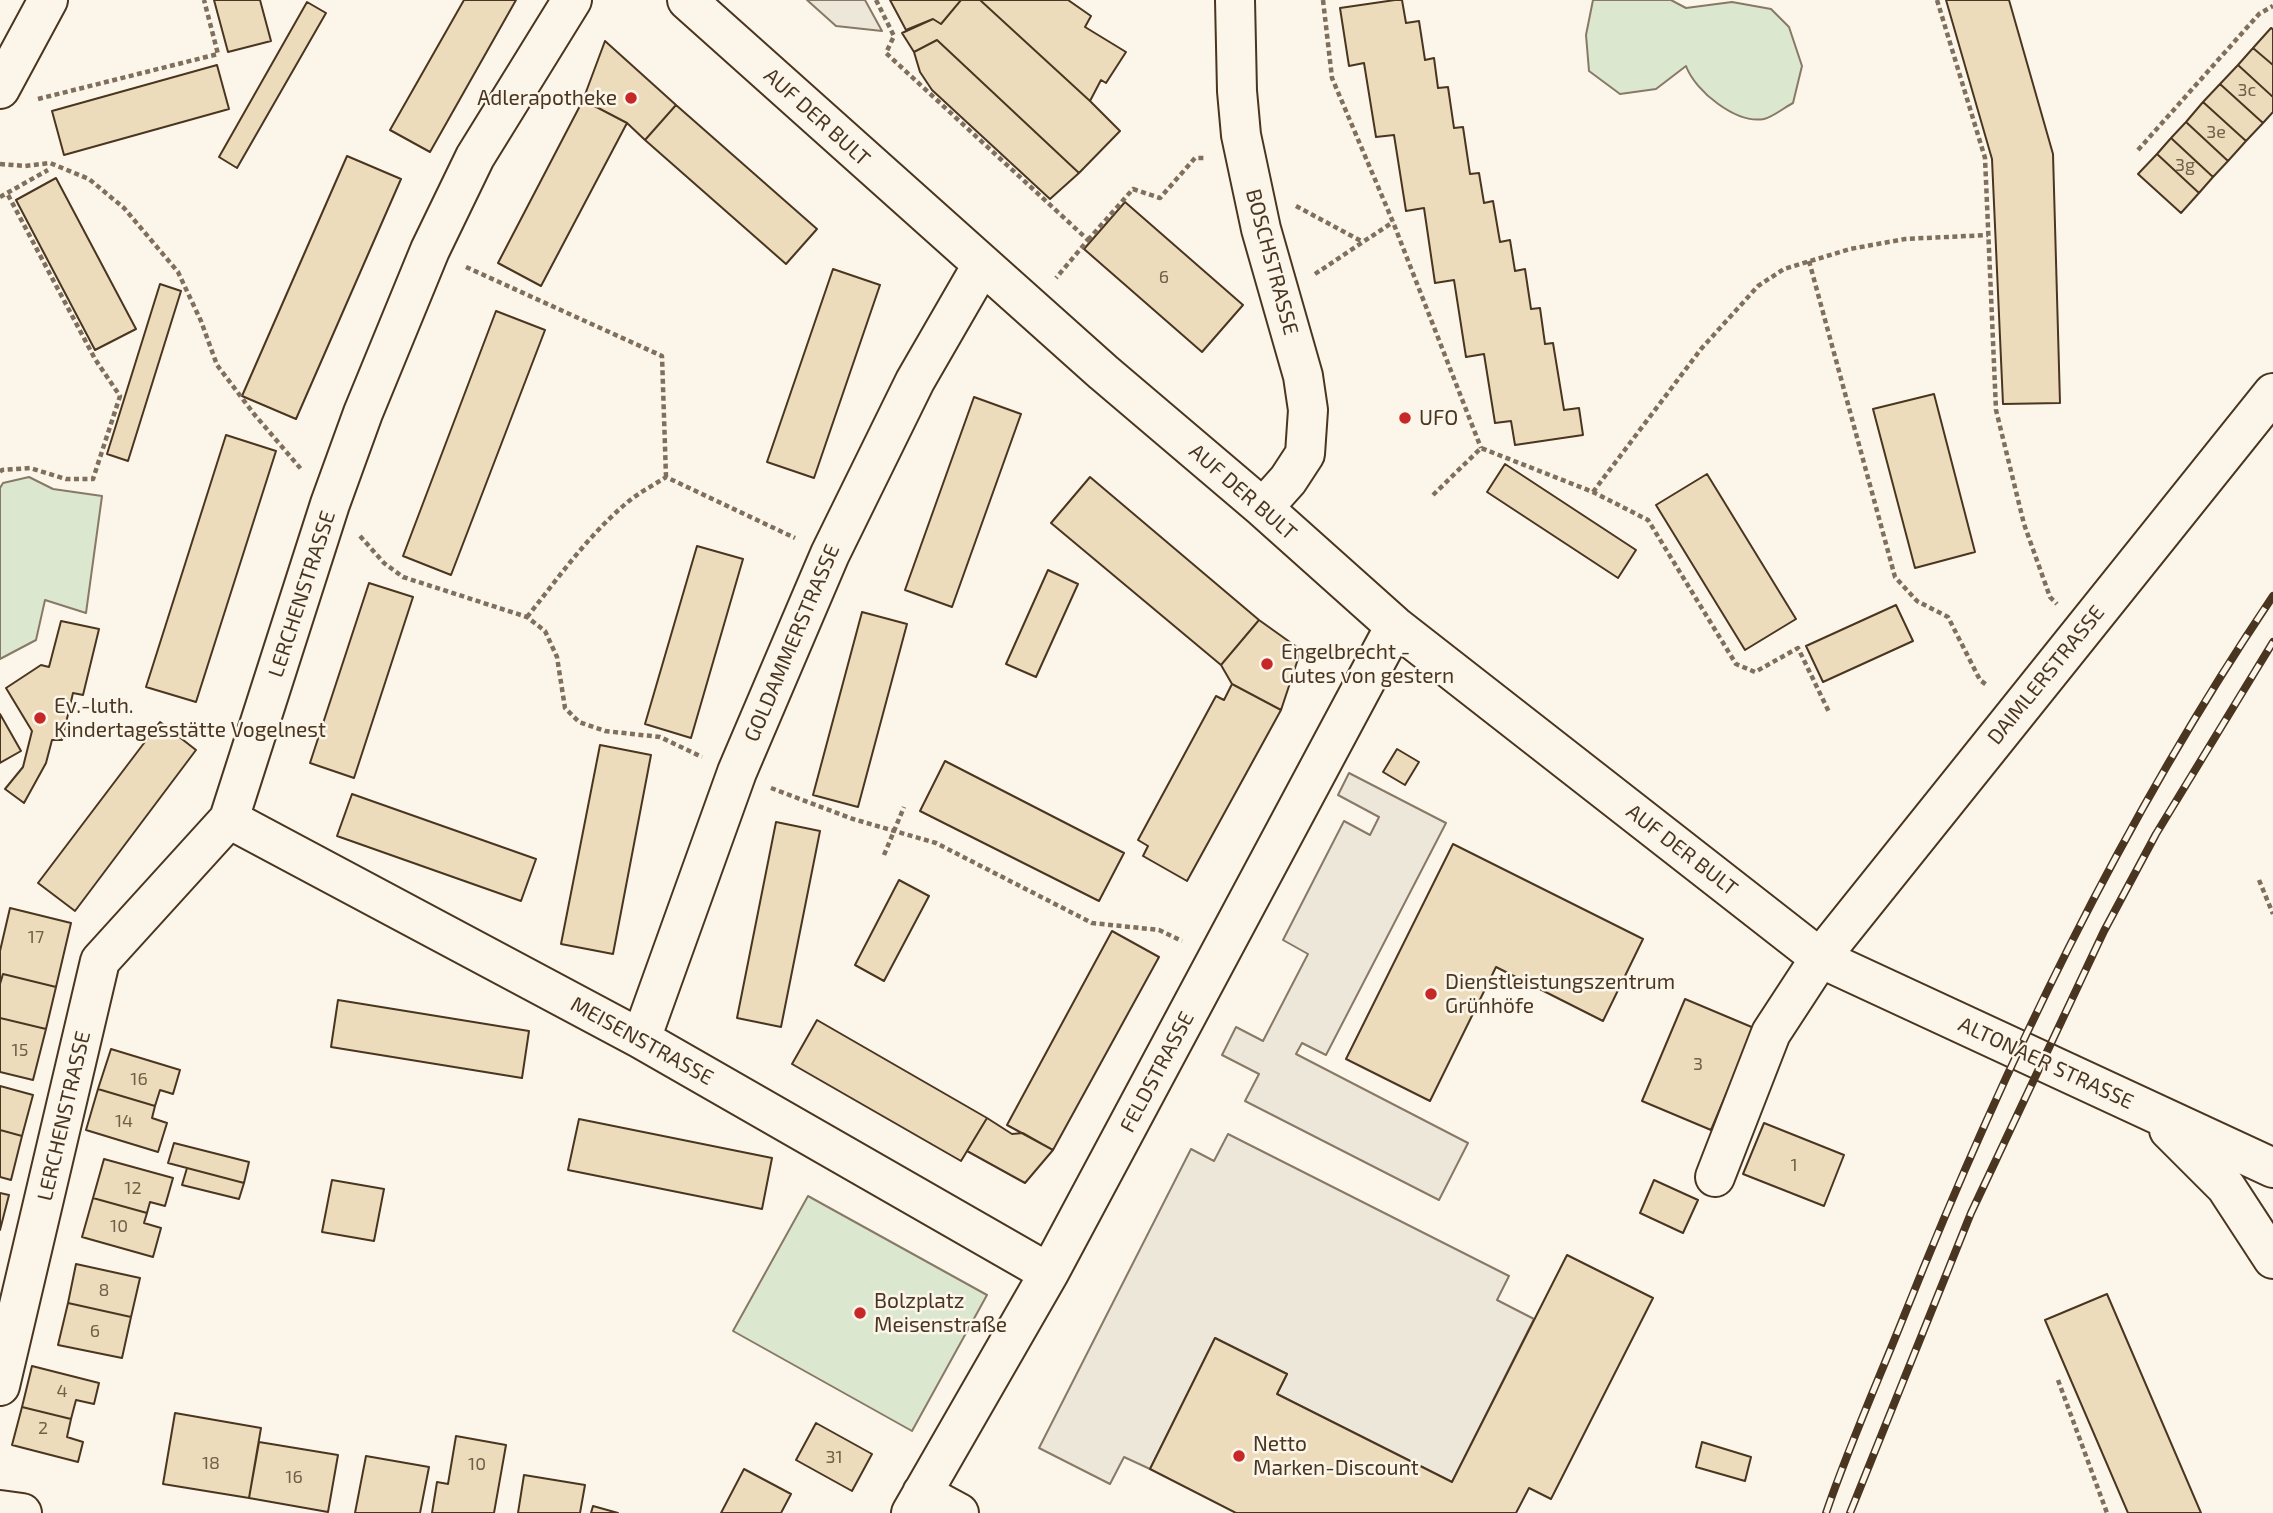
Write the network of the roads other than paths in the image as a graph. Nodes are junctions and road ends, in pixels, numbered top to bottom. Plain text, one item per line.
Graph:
1 (48, 0) edge
2 (572, 0) edge
3 (687, 0) edge
4 (1235, 0) edge
5 (13, 95) edge
6 (982, 265) junction
7 (2273, 393) edge
8 (1263, 508) junction
9 (1395, 626) junction
10 (229, 819) junction
11 (1820, 958) junction
12 (641, 1039) junction
13 (2150, 1111) junction
14 (2273, 1168) edge
15 (1715, 1177) dead end
16 (2273, 1259) edge
17 (1049, 1273) junction
18 (0, 1386) edge
19 (917, 1503) edge
20 (0, 1510) edge
21 (22, 1513) edge
22 (959, 1513) edge

1 - 5 street
2 - 10 street, LERCHENSTRASSE
3 - 6 street, AUF DER BULT
4 - 8 street, BOSCHSTRASSE
6 - 8 street, AUF DER BULT
6 - 12 street, GOLDAMMERSTRASSE
7 - 11 street, DAIMLERSTRASSE
8 - 9 street, AUF DER BULT
9 - 11 street, AUF DER BULT
9 - 17 street, FELDSTRASSE
10 - 12 street, MEISENSTRASSE
10 - 18 street, LERCHENSTRASSE
11 - 13 street, ALTONAER STRASSE
11 - 15 street, DAIMLERSTRASSE
12 - 17 street, MEISENSTRASSE
13 - 14 street, ALTONAER STRASSE
13 - 16 street
17 - 19 street, FELDSTRASSE
19 - 22 street
20 - 21 street

